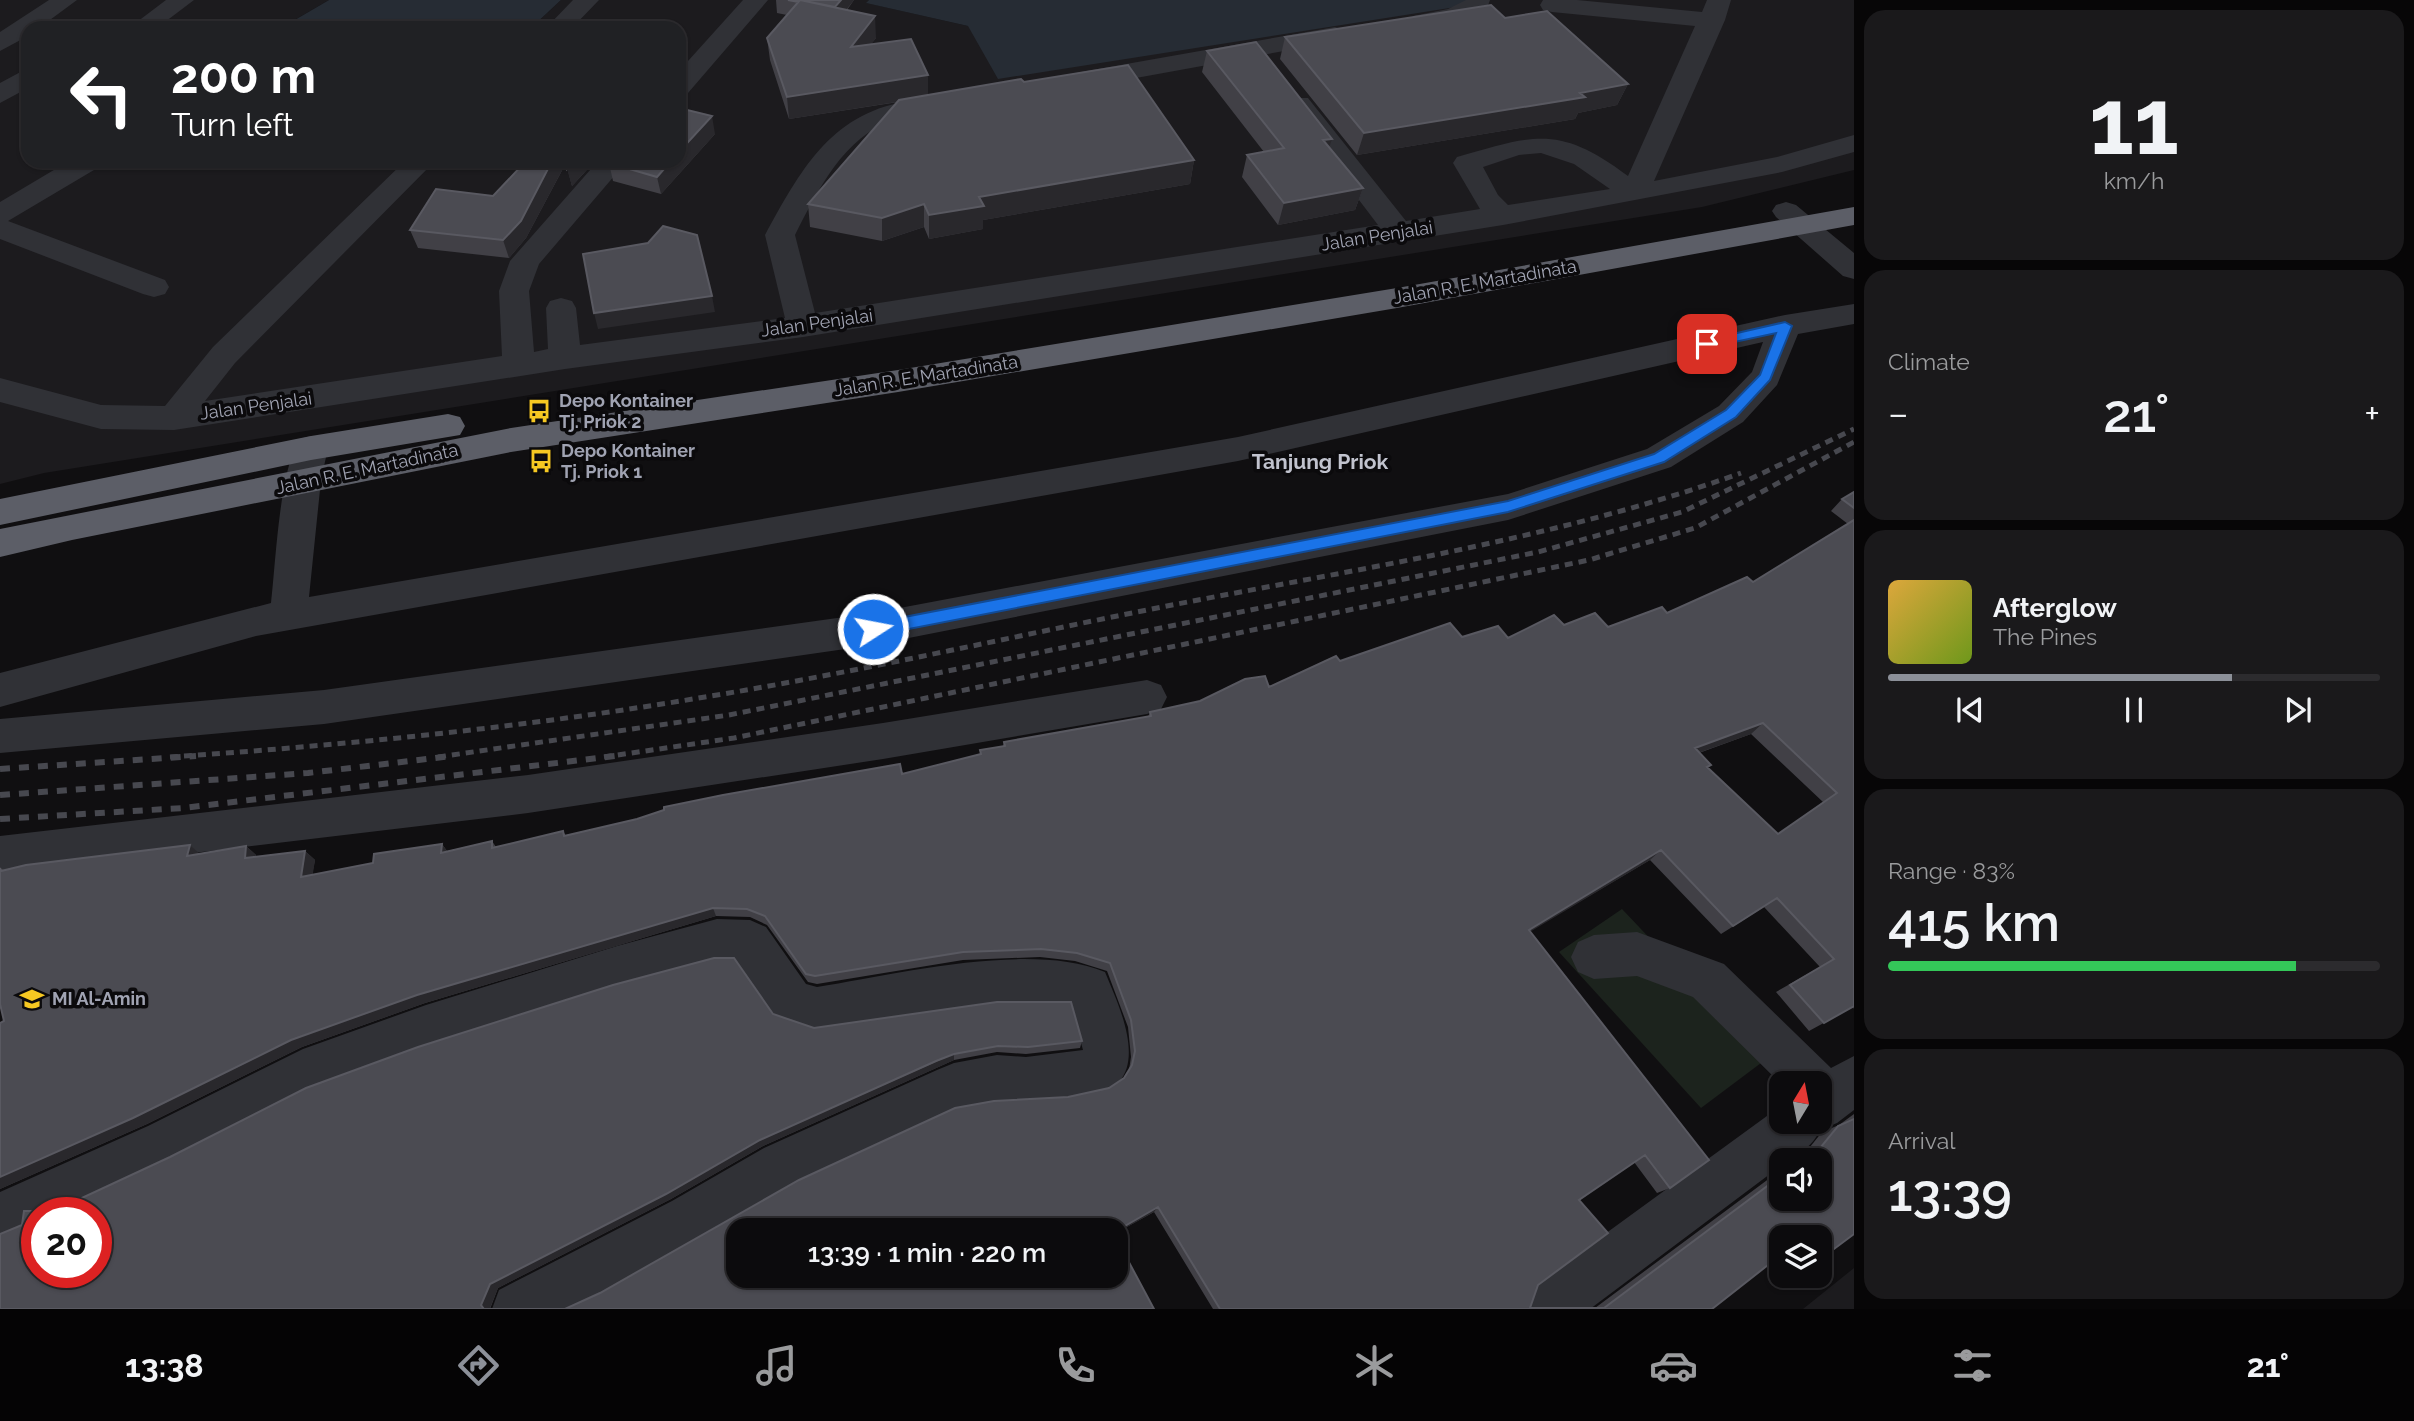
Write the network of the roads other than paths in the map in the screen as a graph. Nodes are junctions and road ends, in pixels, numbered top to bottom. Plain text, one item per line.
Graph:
1 (65, 0) edge
2 (182, 0) edge
3 (587, 0) edge
4 (756, 0) edge
5 (1478, 0) edge
6 (1552, 5) dead end
7 (1716, 10) edge
8 (33, 21) edge
9 (151, 21) edge
10 (565, 21) edge
11 (1401, 24) edge
12 (21, 29) edge
13 (1362, 31) edge
14 (0, 43) edge
15 (1256, 49) junction
16 (0, 56) edge
17 (21, 61) edge
18 (686, 79) edge
19 (21, 81) edge
20 (1054, 85) edge
21 (0, 95) edge
22 (960, 101) edge
23 (1854, 143) edge
24 (77, 168) edge
25 (414, 168) edge
26 (607, 168) edge
27 (1634, 194) junction
28 (1854, 197) edge
29 (0, 214) edge
30 (1503, 216) junction
31 (1854, 216) edge
32 (1795, 219) junction
33 (0, 228) edge
34 (1399, 232) junction
35 (1854, 269) edge
36 (154, 287) dead end
37 (561, 308) dead end
38 (1854, 314) edge
39 (803, 326) junction
40 (1785, 326) junction
41 (565, 358) junction
42 (519, 366) junction
43 (0, 390) edge
44 (174, 418) junction
45 (308, 464) junction
46 (0, 512) edge
47 (0, 543) edge
48 (288, 617) junction
49 (0, 690) edge
50 (1147, 697) dead end
51 (0, 736) edge
52 (0, 856) edge
53 (1594, 957) dead end
54 (1797, 1071) edge
55 (1775, 1134) edge
56 (0, 1218) edge
57 (518, 1309) edge
58 (1547, 1309) edge

1 - 8 street
2 - 9 street
3 - 10 street
4 - 18 street
5 - 11 street
6 - 7 street
7 - 27 street
12 - 14 street
13 - 15 street
15 - 20 street
15 - 34 street
16 - 17 street
19 - 21 street
22 - 39 street
23 - 27 street, Jalan Penjalai
24 - 29 street
25 - 44 street
26 - 42 street
27 - 30 street, Jalan Penjalai
27 - 30 street
28 - 32 highway, Jalan R. E. Martadinata
30 - 34 street, Jalan Penjalai
31 - 32 highway, Jalan R. E. Martadinata
32 - 35 street
32 - 45 highway, Jalan R. E. Martadinata
33 - 36 street
34 - 39 street, Jalan Penjalai
37 - 41 street
38 - 40 street
39 - 41 street, Jalan Penjalai
40 - 48 street
40 - 51 street
41 - 42 street, Jalan Penjalai
42 - 44 street, Jalan Penjalai
43 - 44 street, Jalan Penjalai
45 - 46 highway, Jalan R. E. Martadinata
45 - 47 highway, Jalan R. E. Martadinata
45 - 48 street
48 - 49 street
50 - 52 street
53 - 54 street
55 - 58 street
56 - 57 street

